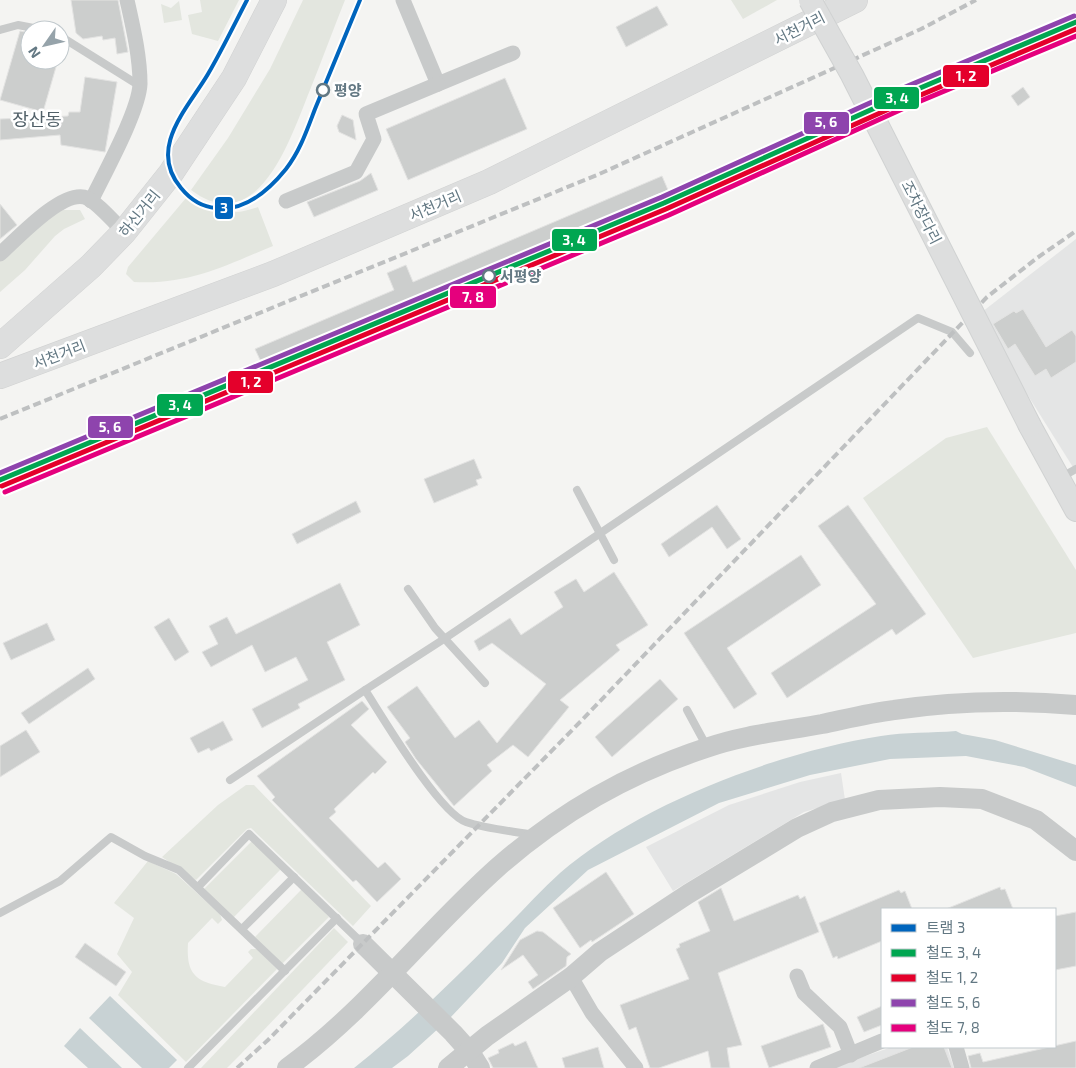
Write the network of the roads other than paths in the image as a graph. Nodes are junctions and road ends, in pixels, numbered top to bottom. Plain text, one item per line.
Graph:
1 (127, 0) edge
2 (274, 0) edge
3 (403, 0) edge
4 (810, 0) edge
5 (855, 0) edge
6 (20, 25) edge
7 (0, 30) edge
8 (70, 42) edge
9 (513, 53) dead end
10 (438, 84) junction
11 (140, 86) junction
12 (91, 201) junction
13 (286, 201) dead end
14 (124, 232) junction
15 (0, 254) edge
16 (0, 346) edge
17 (970, 353) dead end
18 (0, 376) edge
19 (1067, 474) edge
20 (577, 490) dead end
21 (1076, 510) edge
22 (598, 534) junction
23 (614, 560) dead end
24 (408, 589) dead end
25 (444, 639) junction
26 (485, 683) dead end
27 (365, 690) junction
28 (1076, 705) edge
29 (687, 710) dead end
30 (707, 747) junction
31 (230, 780) dead end
32 (536, 835) junction
33 (1076, 851) edge
34 (294, 877) junction
35 (198, 887) junction
36 (0, 913) edge
37 (336, 918) junction
38 (242, 929) junction
39 (363, 944) joint
40 (285, 971) junction
41 (392, 973) junction
42 (797, 976) dead end
43 (571, 977) junction
44 (881, 1042) edge
45 (956, 1048) edge
46 (850, 1055) junction
47 (475, 1060) edge
48 (188, 1068) edge
49 (287, 1068) edge
50 (448, 1068) edge
51 (636, 1068) edge
52 (817, 1068) edge
53 (962, 1068) edge

1 - 11 street
2 - 14 main road, 하신거리
3 - 10 street
4 - 19 main road, 조차장다리, bridge
5 - 18 main road, 서천거리
6 - 7 lane
8 - 11 lane
9 - 10 street
10 - 13 street
11 - 12 street
12 - 14 street
12 - 15 street
14 - 16 main road, 하신거리
17 - 22 lane
19 - 21 main road, 조차장다리
20 - 22 lane
22 - 23 lane
22 - 25 lane
24 - 25 lane
25 - 26 lane
25 - 27 lane
27 - 31 lane
27 - 32 lane
28 - 30 street
29 - 30 lane
30 - 32 street
32 - 41 street
33 - 43 street
34 - 35 lane
34 - 37 lane
34 - 38 lane
35 - 36 lane
35 - 38 lane
37 - 39 lane
37 - 40 lane
38 - 40 lane
39 - 41 street
40 - 48 lane
41 - 47 street
41 - 49 street
42 - 46 street
43 - 47 street
43 - 51 street
44 - 46 street
45 - 53 street
46 - 52 street
47 - 50 street

